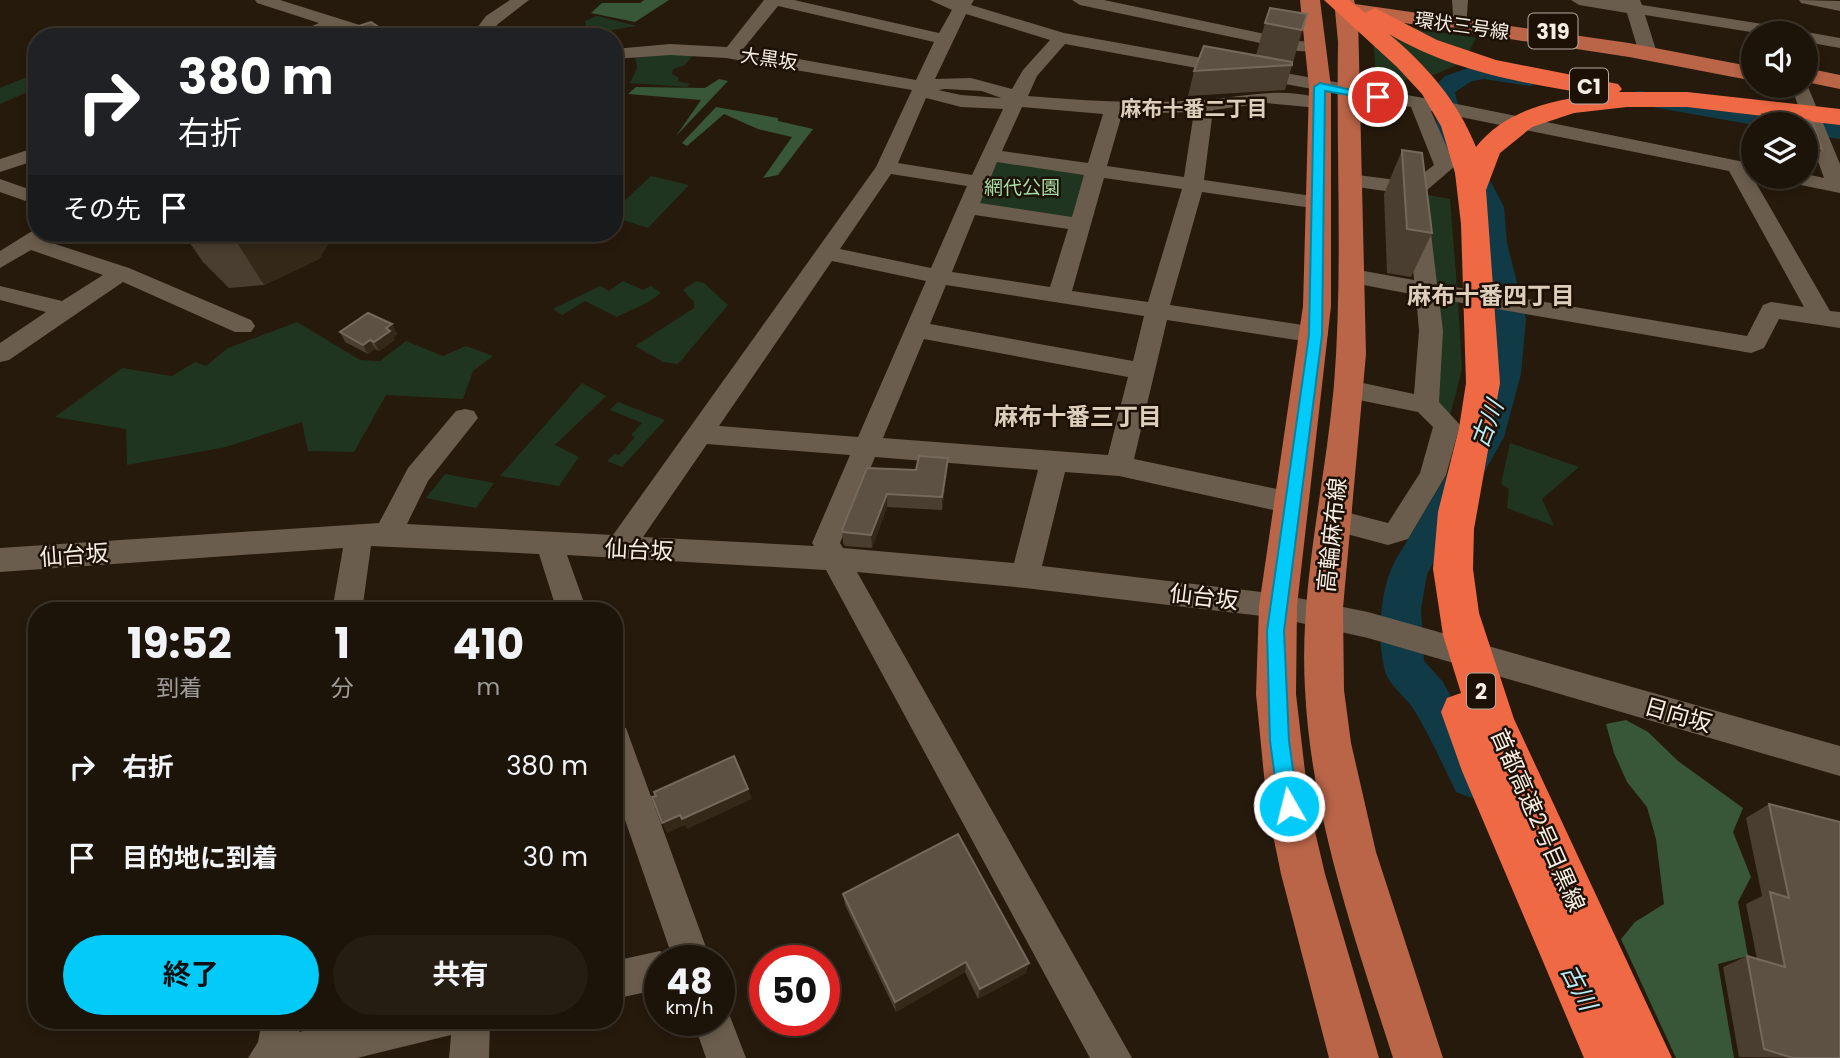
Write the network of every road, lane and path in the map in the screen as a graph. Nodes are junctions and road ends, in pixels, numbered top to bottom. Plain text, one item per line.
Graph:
1 (264, 0) edge
2 (521, 0) edge
3 (773, 0) edge
4 (938, 0) edge
5 (1080, 0) edge
6 (1579, 0) edge
7 (1333, 1) edge
8 (964, 4) edge
9 (1633, 4) edge
10 (1137, 6) edge
11 (1796, 6) edge
12 (1840, 6) edge
13 (1460, 15) edge
14 (334, 24) junction
15 (1741, 24) edge
16 (322, 28) edge
17 (348, 28) edge
18 (485, 28) edge
19 (1061, 38) junction
20 (944, 39) junction
21 (1818, 39) edge
22 (1840, 43) edge
23 (1108, 47) junction
24 (1317, 47) junction
25 (1647, 49) junction
26 (623, 53) edge
27 (731, 53) junction
28 (1741, 63) edge
29 (1741, 71) edge
30 (1818, 77) edge
31 (1840, 82) edge
32 (922, 87) junction
33 (1333, 89) junction
34 (1840, 91) edge
35 (1818, 94) edge
36 (1809, 98) edge
37 (1017, 101) junction
38 (1413, 103) junction
39 (1204, 106) junction
40 (1114, 109) junction
41 (1836, 122) edge
42 (990, 155) junction
43 (28, 156) edge
44 (0, 166) edge
45 (886, 167) junction
46 (1741, 167) edge
47 (1095, 171) junction
48 (1350, 180) junction
49 (979, 182) junction
50 (1818, 183) edge
51 (0, 185) edge
52 (1193, 186) junction
53 (1838, 187) edge
54 (1416, 189) junction
55 (1757, 189) edge
56 (28, 196) edge
57 (1319, 203) junction
58 (968, 208) junction
59 (1079, 224) junction
60 (30, 242) edge
61 (46, 242) edge
62 (827, 253) junction
63 (0, 261) edge
64 (121, 273) junction
65 (1353, 276) junction
66 (940, 277) junction
67 (1425, 289) junction
68 (0, 293) edge
69 (1059, 295) junction
70 (1486, 298) junction
71 (1158, 309) junction
72 (66, 310) junction
73 (1831, 318) edge
74 (243, 326) dead end
75 (917, 330) junction
76 (1315, 335) junction
77 (0, 354) edge
78 (1472, 366) junction
79 (1141, 371) junction
80 (1349, 389) junction
81 (1426, 405) junction
82 (465, 418) dead end
83 (698, 434) junction
84 (868, 447) junction
85 (1054, 461) junction
86 (1119, 466) junction
87 (1291, 503) junction
88 (1334, 520) junction
89 (359, 534) junction
90 (388, 534) junction
91 (553, 545) junction
92 (620, 548) junction
93 (0, 560) edge
94 (835, 561) junction
95 (1025, 576) junction
96 (348, 602) edge
97 (569, 602) edge
98 (1278, 606) junction
99 (1324, 615) junction
100 (1840, 761) edge
101 (623, 765) edge
102 (686, 945) edge
103 (644, 973) edge
104 (623, 978) edge
105 (386, 1029) edge
106 (471, 1029) edge
107 (718, 1036) edge
108 (275, 1048) edge
109 (469, 1058) edge
110 (726, 1058) edge
111 (1112, 1058) edge
112 (1354, 1058) edge
113 (1418, 1058) edge
114 (1611, 1058) edge
115 (1645, 1058) edge

1 - 14 street
2 - 18 street
3 - 20 street
3 - 27 street
4 - 8 street
5 - 10 street
6 - 9 street
7 - 13 main road, 環状三号線 / 319
7 - 24 main road, 高輪麻布線
7 - 33 main road, 高輪麻布線
7 - 41 highway, C1
7 - 70 highway, 首都高速2号目黒線 / 2
7 - 78 highway, 首都高速2号目黒線
8 - 19 street
8 - 20 street
9 - 15 street
9 - 25 street
10 - 23 street
10 - 24 street
11 - 12 street
13 - 25 main road, 環状三号線 / 319
14 - 16 street
14 - 17 street
19 - 23 street
19 - 37 street
20 - 32 street
21 - 22 street
23 - 33 street
24 - 33 main road, 高輪麻布線
25 - 28 main road, 環状三号線 / 319
25 - 29 main road, 環状三号線 / 319
26 - 27 street, 大黒坂
27 - 32 street, 大黒坂
30 - 31 main road
32 - 37 street, 大黒坂
32 - 45 street
33 - 38 street
33 - 39 street, 大黒坂
33 - 48 main road, 高輪麻布線
33 - 57 main road, 高輪麻布線
34 - 35 main road
36 - 41 street
37 - 40 street, 大黒坂
37 - 42 street
38 - 46 street
38 - 54 street
39 - 40 street, 大黒坂
39 - 52 street
40 - 47 street
41 - 53 street
41 - 70 highway
41 - 78 highway
42 - 47 street
42 - 49 street
43 - 44 street
45 - 49 street
45 - 62 street
47 - 52 street
47 - 59 street
48 - 54 street
48 - 65 main road, 高輪麻布線
49 - 58 street
50 - 53 street
51 - 56 street
52 - 57 street
52 - 71 street
54 - 67 street
55 - 73 street
57 - 76 main road, 高輪麻布線
58 - 59 street
58 - 66 street
59 - 69 street
60 - 63 street
61 - 64 street
62 - 66 street
62 - 83 street
64 - 72 street
64 - 74 street
65 - 67 street
65 - 80 main road, 高輪麻布線
66 - 69 street
66 - 75 street
67 - 70 street
67 - 81 street
68 - 72 street
69 - 71 street
70 - 73 street
70 - 115 highway, 首都高速2号目黒線 / 2
71 - 76 street
71 - 79 street
72 - 77 street
75 - 79 street
75 - 84 street
76 - 87 main road, 高輪麻布線
78 - 114 highway, 首都高速2号目黒線 / 2
79 - 86 street
80 - 81 street
80 - 88 main road, 高輪麻布線
81 - 88 street
82 - 90 street
83 - 84 street
83 - 92 street
84 - 85 street
84 - 94 street
85 - 86 street
85 - 95 street
86 - 87 street
87 - 98 main road, 高輪麻布線
88 - 99 main road, 高輪麻布線
89 - 90 street, 仙台坂
89 - 93 street, 仙台坂
89 - 96 street
90 - 91 street, 仙台坂
91 - 92 street, 仙台坂
91 - 97 street
92 - 94 street, 仙台坂
94 - 95 street, 仙台坂
94 - 111 street
95 - 98 street, 仙台坂
98 - 99 street, 仙台坂
98 - 112 main road, 高輪麻布線
99 - 100 street, 日向坂
99 - 113 main road, 高輪麻布線
101 - 102 street
103 - 104 street
105 - 108 street
106 - 109 street
107 - 110 street

